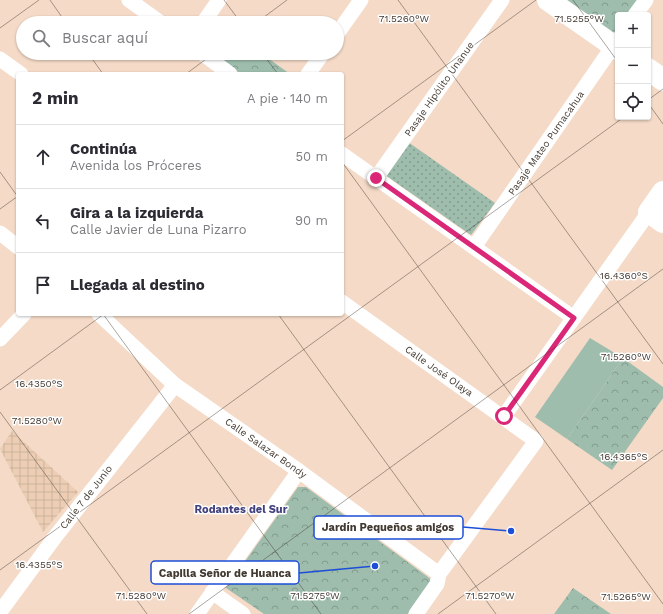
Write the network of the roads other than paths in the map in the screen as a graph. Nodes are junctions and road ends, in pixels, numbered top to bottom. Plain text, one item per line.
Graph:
1 (129, 0) edge
2 (219, 0) edge
3 (361, 0) edge
4 (502, 0) edge
5 (548, 0) edge
6 (646, 0) edge
7 (637, 12) edge
8 (151, 16) edge
9 (208, 16) edge
10 (344, 24) edge
11 (615, 43) edge
12 (615, 45) edge
13 (0, 59) edge
14 (211, 60) edge
15 (318, 60) edge
16 (651, 71) edge
17 (18, 72) edge
18 (227, 72) edge
19 (309, 72) edge
20 (663, 80) edge
21 (344, 155) edge
22 (376, 178) junction
23 (663, 192) edge
24 (656, 217) edge
25 (0, 233) edge
26 (16, 245) edge
27 (474, 247) junction
28 (344, 303) edge
29 (22, 316) edge
30 (101, 316) edge
31 (574, 318) junction
32 (0, 339) edge
33 (175, 385) junction
34 (504, 416) junction
35 (299, 471) junction
36 (439, 574) junction
37 (212, 592) junction
38 (0, 612) edge
39 (197, 614) edge
40 (243, 614) edge
41 (416, 614) edge

1 - 8 street
2 - 9 street
3 - 10 street
4 - 22 street, Pasaje Hipólito Unanue
5 - 11 street
6 - 7 street
12 - 27 street, Pasaje Mateo Pumacahua
13 - 17 street
14 - 18 street
15 - 19 street
16 - 20 street
21 - 22 street
22 - 27 street
23 - 24 street
24 - 31 street
25 - 26 street
27 - 31 street
28 - 34 street, Calle José Olaya
29 - 32 street
30 - 33 street, Calle Salazar Bondy
31 - 34 street
33 - 35 street, Calle Salazar Bondy
33 - 38 street, Calle 7 de Junio
34 - 36 street, Calle José Olaya
35 - 36 street, Calle Salazar Bondy
35 - 37 street
36 - 41 street
37 - 39 street
37 - 40 street

